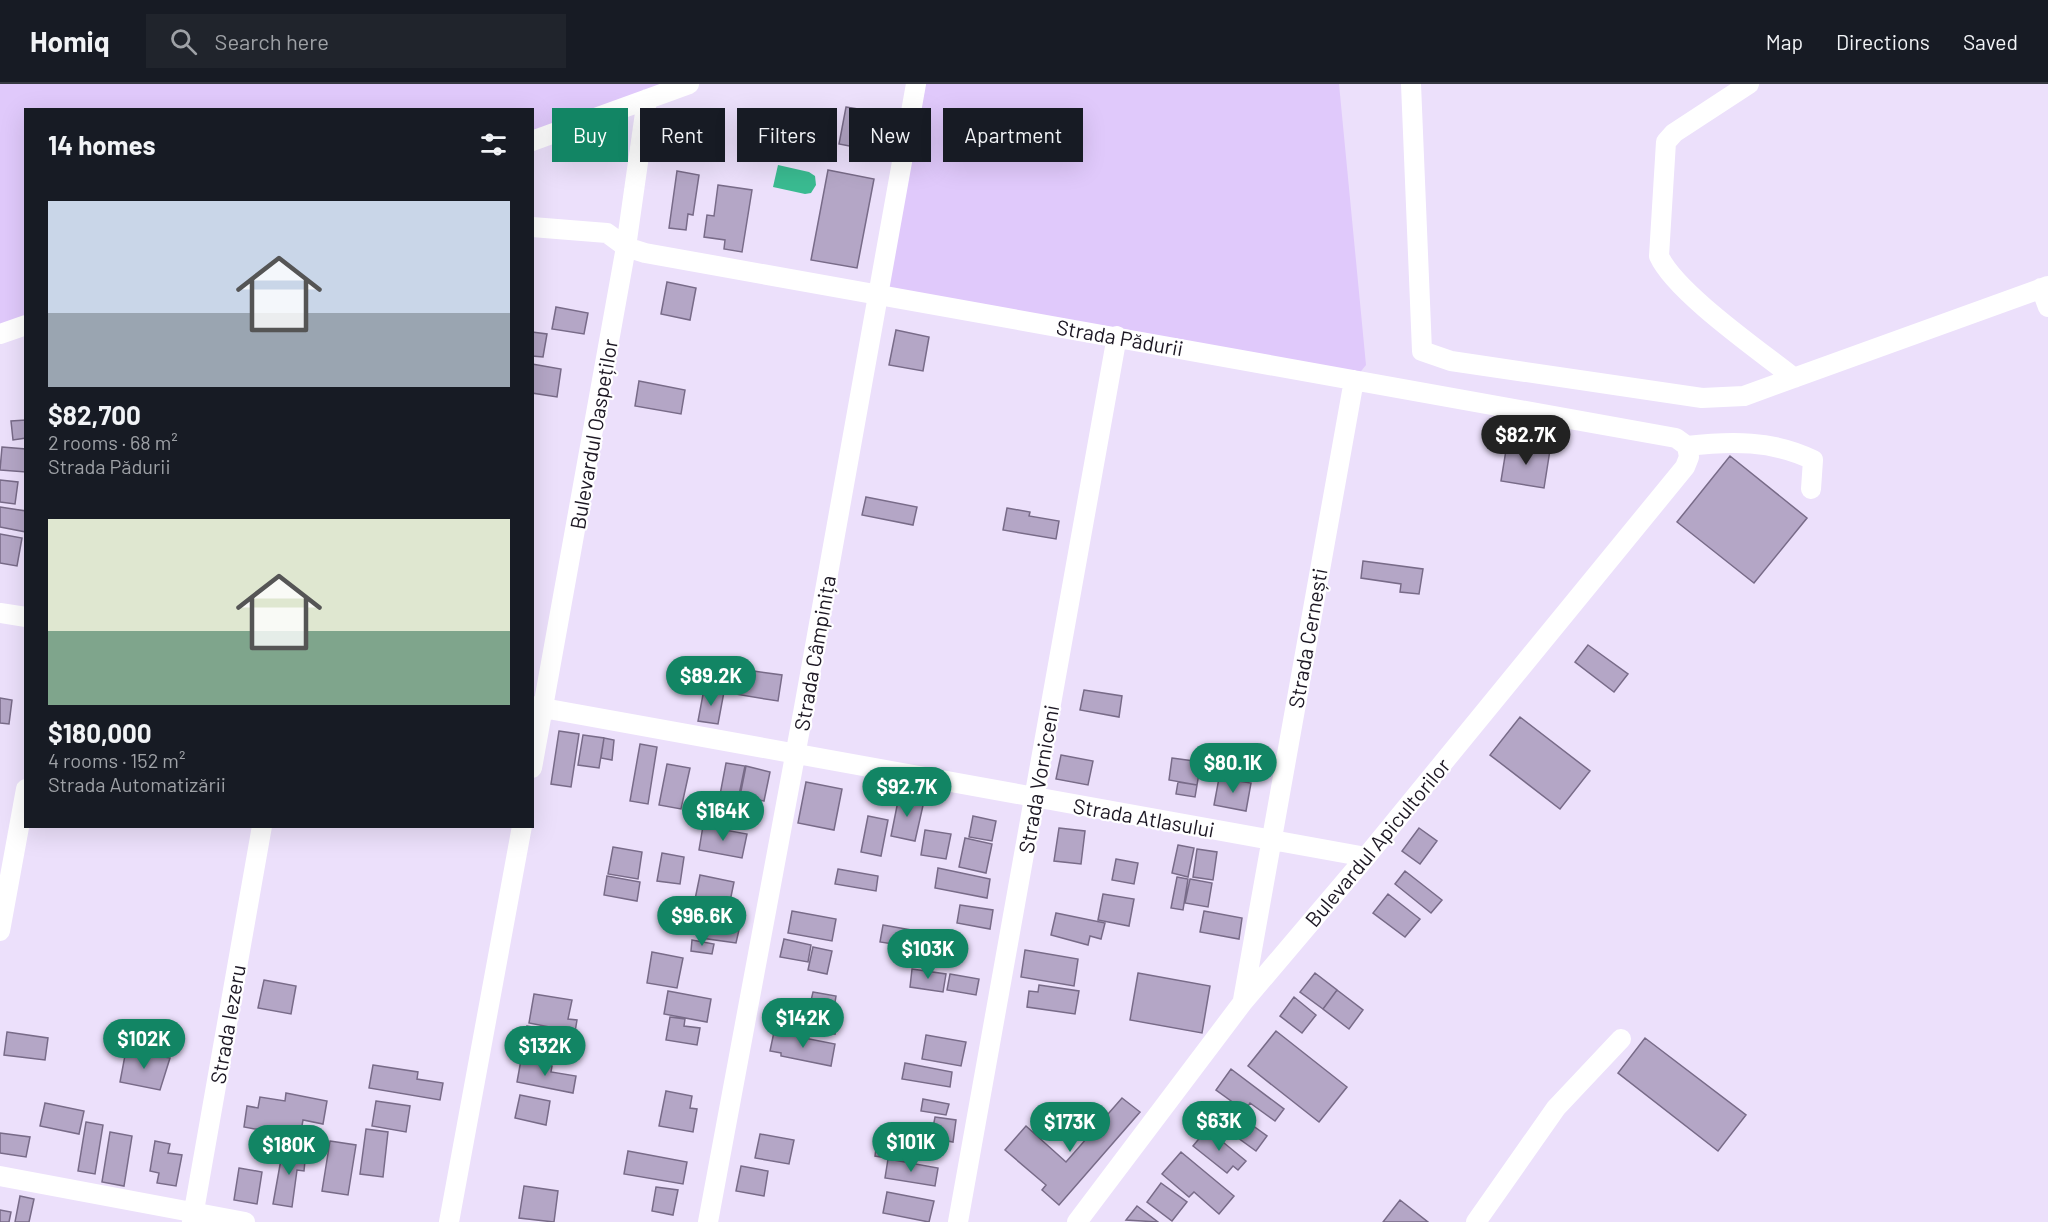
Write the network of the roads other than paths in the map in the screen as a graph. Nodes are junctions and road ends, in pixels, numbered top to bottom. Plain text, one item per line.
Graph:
1 (689, 84) edge
2 (916, 84) edge
3 (1411, 84) edge
4 (1749, 84) edge
5 (647, 99) junction
6 (534, 140) edge
7 (534, 226) edge
8 (626, 247) junction
9 (878, 294) junction
10 (2046, 294) edge
11 (24, 326) edge
12 (0, 334) edge
13 (1117, 336) junction
14 (1794, 378) junction
15 (1354, 380) junction
16 (1687, 446) junction
17 (1811, 489) dead end
18 (0, 613) edge
19 (24, 617) edge
20 (538, 707) edge
21 (534, 748) edge
22 (796, 754) junction
23 (1035, 796) junction
24 (24, 800) edge
25 (262, 828) edge
26 (522, 828) edge
27 (1271, 840) junction
28 (1366, 857) junction
29 (0, 931) edge
30 (1243, 1002) junction
31 (1620, 1039) dead end
32 (0, 1176) edge
33 (193, 1218) edge
34 (245, 1222) edge
35 (449, 1222) edge
36 (708, 1222) edge
37 (958, 1222) edge
38 (1077, 1222) edge
39 (1476, 1222) edge

1 - 5 street
2 - 9 street, Strada Câmpinița
3 - 14 street
4 - 14 street
5 - 6 street
5 - 8 street, Bulevardul Oaspeților
7 - 8 street, Strada Pădurii
8 - 9 street, Strada Pădurii
8 - 20 street, Bulevardul Oaspeților
9 - 13 street, Strada Pădurii
9 - 22 street, Strada Câmpinița
10 - 14 street
11 - 12 street
13 - 15 street, Strada Pădurii
13 - 23 street, Strada Vorniceni
15 - 16 street, Strada Pădurii
15 - 27 street, Strada Cernești
16 - 17 street
16 - 28 street, Bulevardul Apicultorilor
18 - 19 street
20 - 21 street, Bulevardul Oaspeților
20 - 22 street, Strada Atlasului
22 - 23 street, Strada Atlasului
22 - 36 street, Strada Câmpinița
23 - 27 street, Strada Atlasului
23 - 37 street, Strada Vorniceni
24 - 29 street
25 - 33 street, Strada Iezeru
26 - 35 street
27 - 28 street, Strada Atlasului
27 - 30 street, Strada Cernești
28 - 30 street, Bulevardul Apicultorilor
30 - 38 street, Bulevardul Apicultorilor
31 - 39 street
32 - 33 street
33 - 34 street

